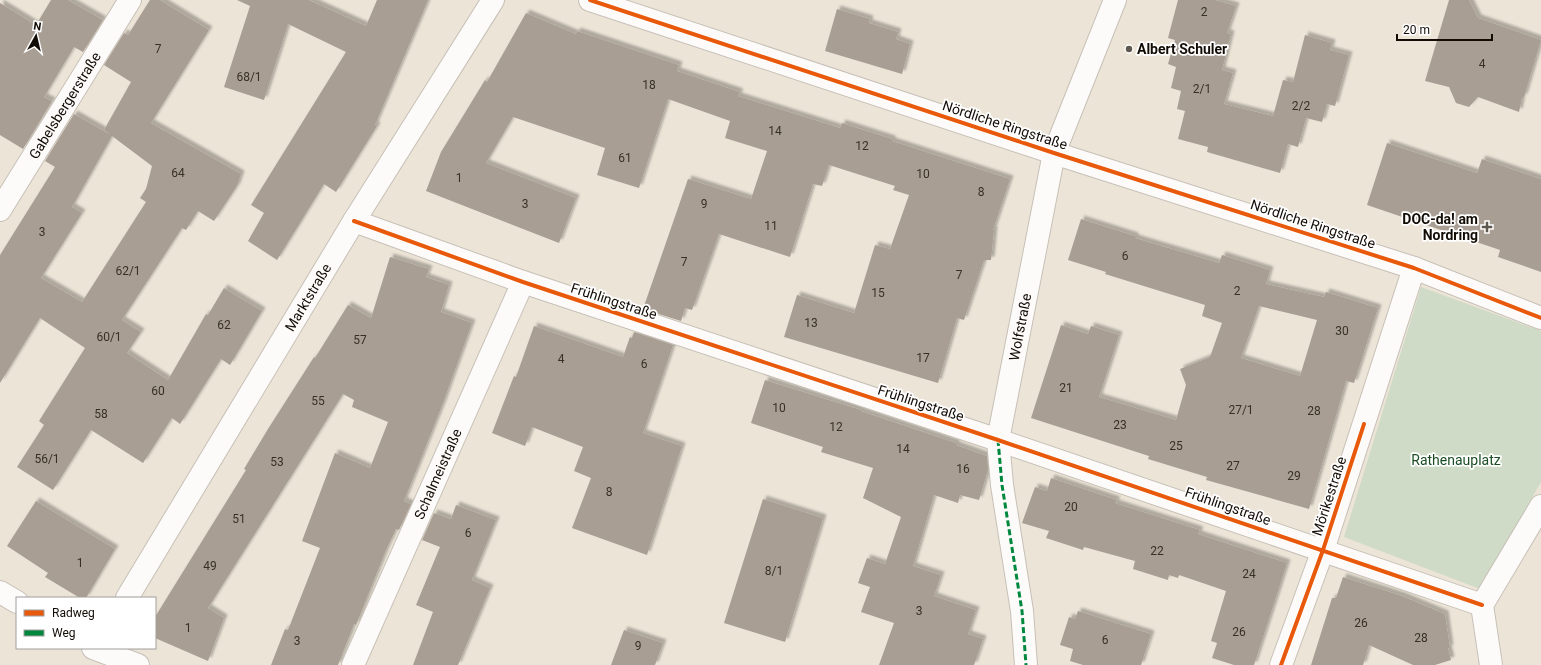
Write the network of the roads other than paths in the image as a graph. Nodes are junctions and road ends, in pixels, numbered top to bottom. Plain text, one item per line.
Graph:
1 (130, 0) edge
2 (493, 0) edge
3 (590, 0) edge
4 (1115, 0) edge
5 (1054, 153) junction
6 (0, 210) edge
7 (354, 221) junction
8 (1414, 268) junction
9 (523, 282) junction
10 (1541, 318) edge
11 (998, 440) junction
12 (1541, 506) edge
13 (1323, 550) junction
14 (0, 592) edge
15 (128, 597) edge
16 (16, 601) edge
17 (1482, 605) junction
18 (93, 653) edge
19 (138, 665) edge
20 (353, 665) edge
21 (1026, 665) edge
22 (1281, 665) edge
23 (1491, 665) edge

1 - 6 street, Gabelsbergerstraße
2 - 7 street, Marktstraße
3 - 5 street, Nördliche Ringstraße
4 - 5 street, Wolfstraße
5 - 8 street, Nördliche Ringstraße
5 - 11 street, Wolfstraße
7 - 9 street, Frühlingstraße
7 - 15 street, Marktstraße
8 - 10 street, Nördliche Ringstraße
8 - 13 street, Mörikestraße
9 - 11 street, Frühlingstraße
9 - 20 street, Schalmeistraße
11 - 13 street, Frühlingstraße
11 - 21 street, Wolfstraße
12 - 17 street
13 - 17 street, Frühlingstraße
13 - 22 street, Mörikestraße
14 - 16 street
17 - 23 street
18 - 19 street

